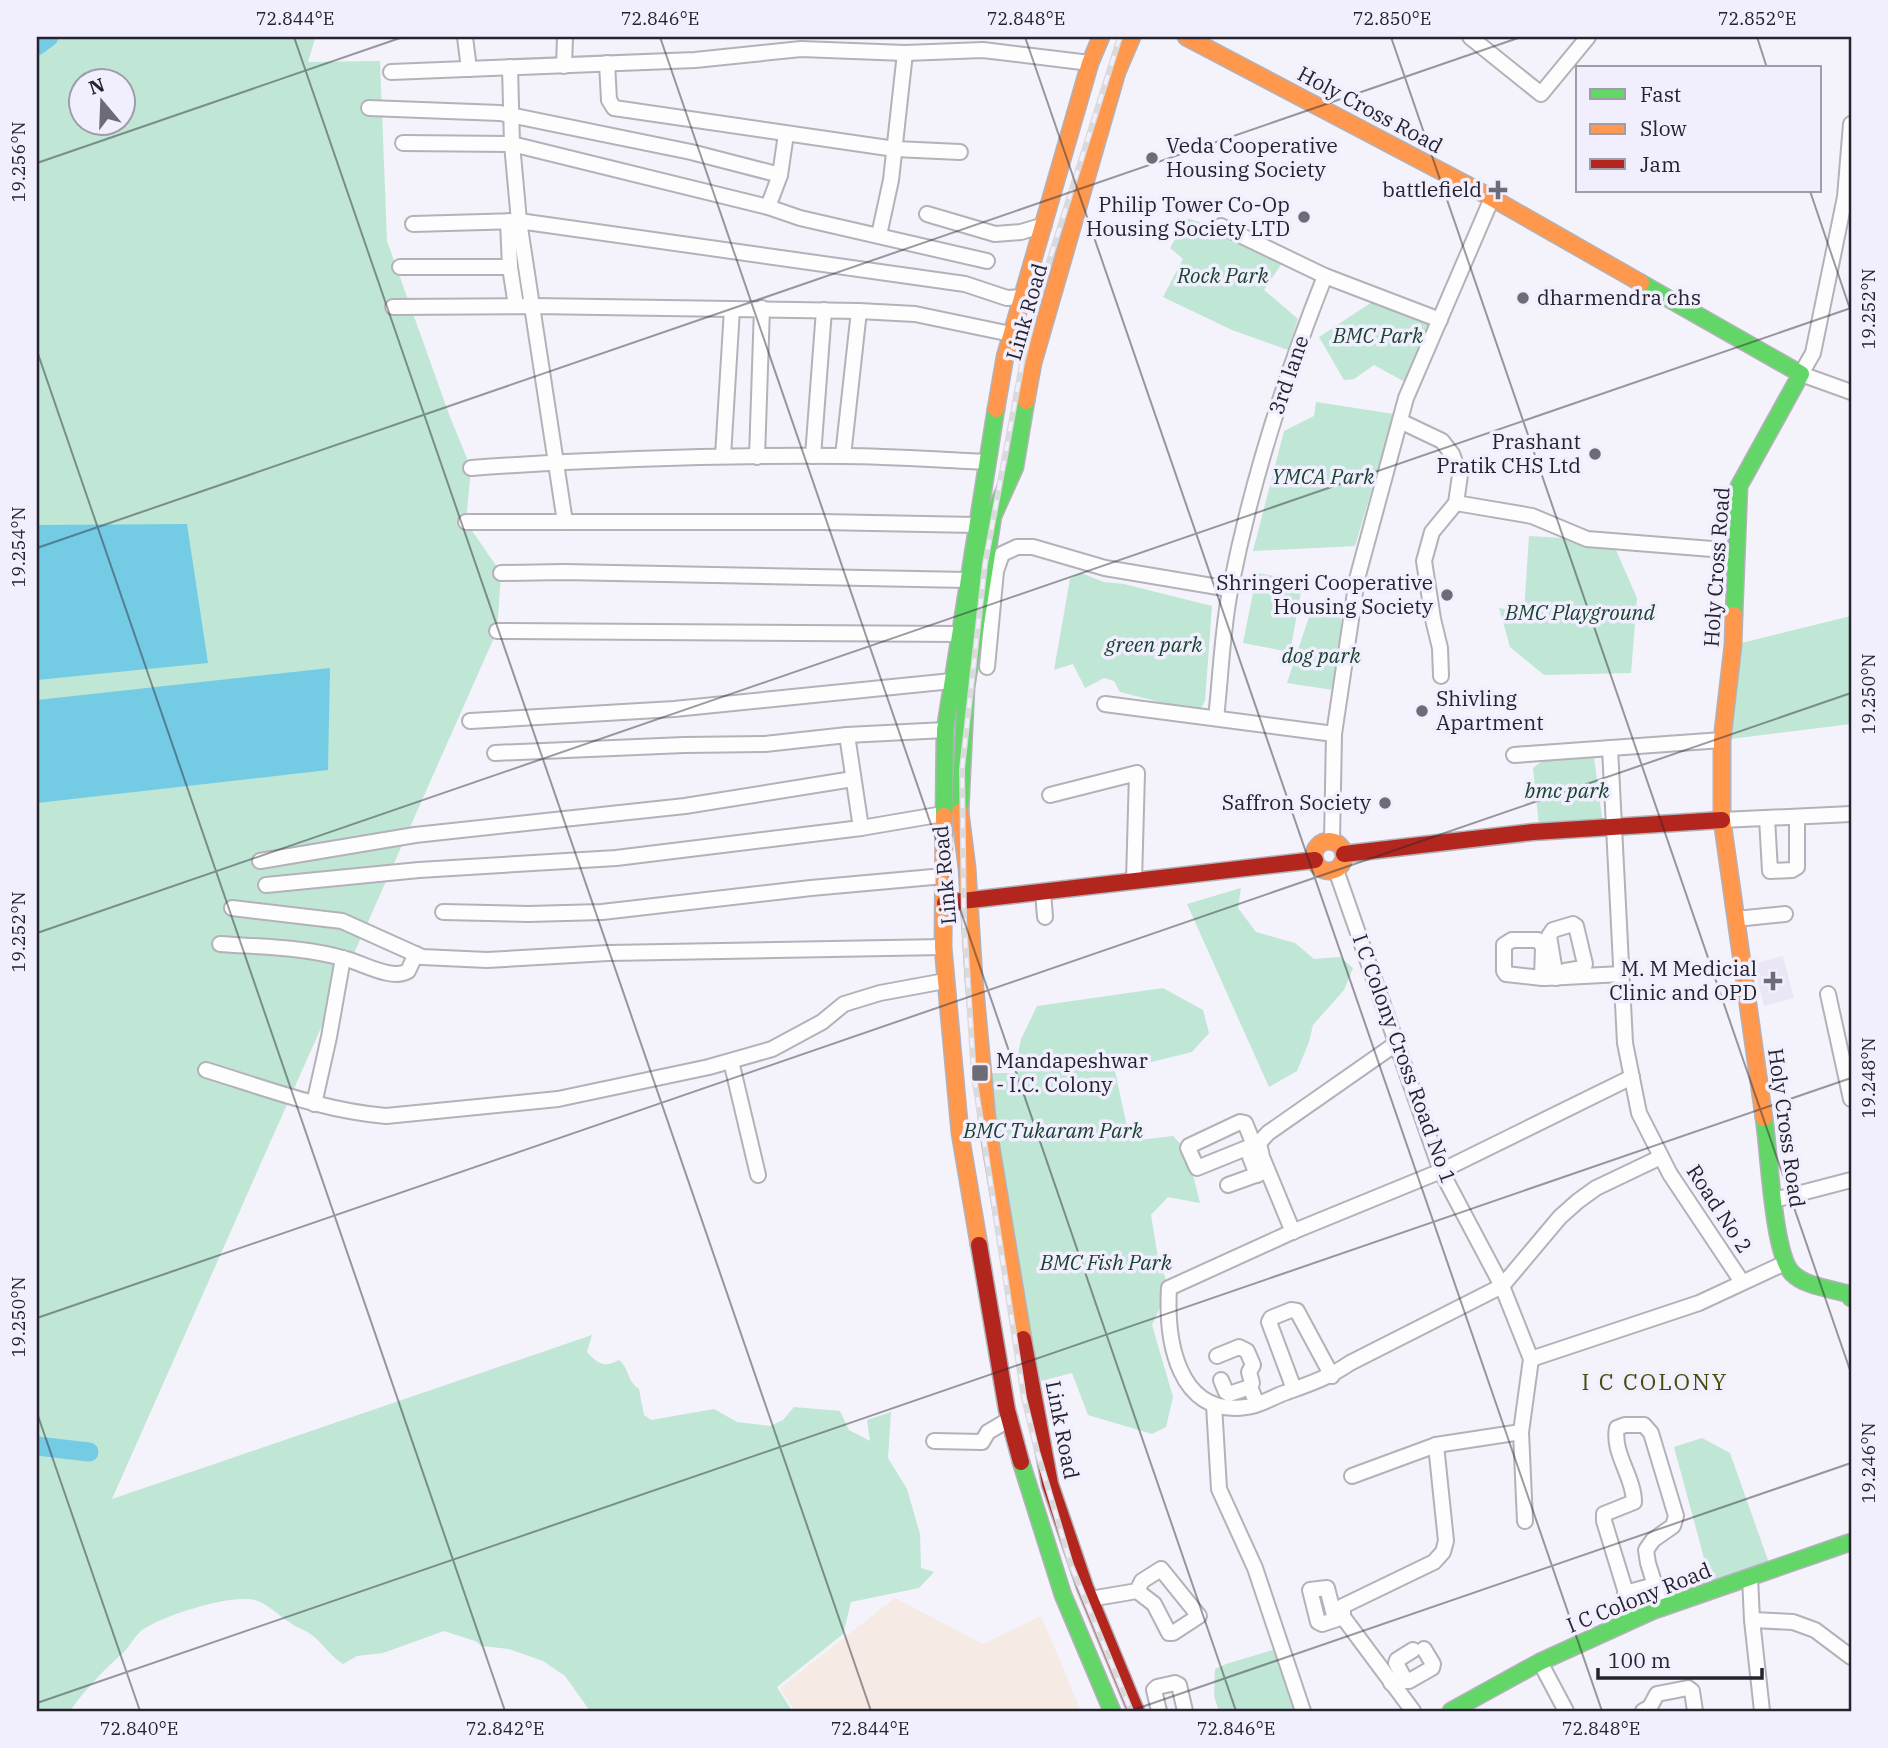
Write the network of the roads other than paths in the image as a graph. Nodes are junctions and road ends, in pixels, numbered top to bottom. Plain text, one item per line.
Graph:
1 (465, 37) edge
2 (565, 37) edge
3 (1101, 37) edge
4 (1132, 37) edge
5 (1186, 37) edge
6 (1470, 37) edge
7 (1588, 37) edge
8 (905, 53) junction
9 (607, 63) junction
10 (1090, 63) junction
11 (564, 66) junction
12 (510, 67) junction
13 (469, 69) junction
14 (391, 72) dead end
15 (369, 108) dead end
16 (512, 116) junction
17 (1851, 124) edge
18 (786, 134) junction
19 (402, 143) dead end
20 (512, 144) junction
21 (895, 149) junction
22 (960, 152) dead end
23 (1850, 161) edge
24 (780, 175) junction
25 (1492, 198) junction
26 (768, 207) junction
27 (927, 214) dead end
28 (514, 221) junction
29 (413, 224) dead end
30 (1044, 225) junction
31 (1221, 226) dead end
32 (879, 235) junction
33 (987, 261) dead end
34 (400, 267) dead end
35 (510, 267) junction
36 (1325, 276) junction
37 (1023, 297) junction
38 (516, 306) junction
39 (534, 306) junction
40 (393, 307) dead end
41 (762, 308) junction
42 (732, 309) junction
43 (824, 310) junction
44 (859, 311) junction
45 (1440, 320) junction
46 (1011, 334) junction
47 (1801, 374) junction
48 (1851, 392) edge
49 (1400, 421) junction
50 (723, 456) junction
51 (813, 456) junction
52 (844, 456) junction
53 (757, 457) junction
54 (558, 462) junction
55 (986, 462) junction
56 (471, 468) dead end
57 (1456, 503) junction
58 (466, 522) dead end
59 (565, 522) junction
60 (976, 525) junction
61 (1737, 551) junction
62 (501, 573) dead end
63 (967, 580) junction
64 (1230, 589) junction
65 (497, 631) dead end
66 (960, 634) junction
67 (987, 667) dead end
68 (1441, 676) dead end
69 (952, 681) junction
70 (1105, 704) dead end
71 (1216, 719) junction
72 (470, 721) dead end
73 (945, 730) junction
74 (1334, 734) junction
75 (847, 735) junction
76 (1722, 740) junction
77 (1611, 748) junction
78 (495, 753) dead end
79 (1514, 755) dead end
80 (853, 779) junction
81 (1050, 795) dead end
82 (943, 814) junction
83 (1851, 814) edge
84 (1797, 817) junction
85 (1767, 818) junction
86 (1722, 820) junction
87 (1615, 824) junction
88 (861, 828) junction
89 (1332, 842) junction
90 (1344, 855) junction
91 (1315, 860) junction
92 (260, 861) dead end
93 (1336, 870) junction
94 (944, 876) junction
95 (1134, 881) junction
96 (266, 885) dead end
97 (1041, 893) junction
98 (969, 901) junction
99 (945, 903) junction
100 (232, 908) dead end
101 (443, 912) dead end
102 (1785, 914) dead end
103 (1043, 917) dead end
104 (1736, 919) junction
105 (220, 944) dead end
106 (943, 947) junction
107 (416, 954) junction
108 (343, 958) junction
109 (1622, 974) junction
110 (1551, 976) dead end
111 (945, 981) junction
112 (1828, 994) dead end
113 (1397, 1043) junction
114 (731, 1061) junction
115 (206, 1070) dead end
116 (1632, 1077) junction
117 (1851, 1099) edge
118 (314, 1104) junction
119 (1661, 1157) junction
120 (1441, 1171) junction
121 (1262, 1173) junction
122 (758, 1175) dead end
123 (1851, 1180) edge
124 (1228, 1185) dead end
125 (1774, 1200) junction
126 (1293, 1232) junction
127 (1785, 1263) junction
128 (1742, 1282) junction
129 (1502, 1286) junction
130 (1850, 1295) edge
131 (1217, 1356) dead end
132 (1531, 1359) junction
133 (1332, 1376) junction
134 (1221, 1380) dead end
135 (1250, 1387) junction
136 (1294, 1389) junction
137 (1256, 1404) junction
138 (1213, 1405) junction
139 (1010, 1419) junction
140 (1521, 1433) junction
141 (934, 1441) dead end
142 (1436, 1445) junction
143 (1352, 1476) dead end
144 (1525, 1521) dead end
145 (1851, 1542) edge
146 (1750, 1577) junction
147 (1655, 1585) junction
148 (1138, 1591) junction
149 (1625, 1593) junction
150 (1090, 1599) junction
151 (1662, 1608) junction
152 (1634, 1619) junction
153 (1752, 1620) junction
154 (1851, 1657) edge
155 (1539, 1662) junction
156 (1397, 1679) junction
157 (1112, 1711) edge
158 (1136, 1711) edge
159 (1159, 1711) edge
160 (1185, 1711) edge
161 (1303, 1711) edge
162 (1413, 1711) edge
163 (1451, 1711) edge
164 (1566, 1711) edge
165 (1643, 1711) edge
166 (1695, 1711) edge
167 (1762, 1711) edge

1 - 13 street
2 - 11 street
3 - 10 main road, Link Road
4 - 98 main road, Link Road
5 - 25 main road, Holy Cross Road
6 - 7 street
8 - 9 street
8 - 10 street
8 - 21 street
9 - 11 street
9 - 18 street
10 - 30 main road, Link Road
11 - 12 street
12 - 13 street
12 - 16 street
13 - 14 street
15 - 16 street
16 - 20 street
16 - 24 street
17 - 23 street
18 - 21 street
18 - 24 street
19 - 20 street
20 - 26 street
20 - 28 street
21 - 22 street
21 - 32 street
23 - 47 street
24 - 26 street
25 - 45 street
25 - 47 main road, Holy Cross Road
26 - 32 street
27 - 30 street
28 - 29 street
28 - 35 street
28 - 37 street
28 - 39 street
30 - 37 main road, Link Road
31 - 36 street
32 - 33 street
34 - 35 street
35 - 38 street
36 - 45 street
36 - 64 street, 3rd lane
37 - 46 main road, Link Road
38 - 39 street
38 - 40 street
39 - 42 street
39 - 54 street
41 - 42 street
41 - 43 street
41 - 53 street
42 - 50 street
43 - 44 street
43 - 51 street
44 - 46 street
44 - 52 street
45 - 49 street
46 - 55 main road, Link Road
47 - 48 street
47 - 61 main road, Holy Cross Road
49 - 57 street
49 - 74 street
50 - 53 street
50 - 54 street
51 - 52 street
51 - 53 street
52 - 55 street
54 - 56 street
54 - 59 street
55 - 60 main road, Link Road
57 - 61 street
57 - 68 street
58 - 59 street
59 - 60 street
60 - 63 main road, Link Road
61 - 76 main road, Holy Cross Road
62 - 63 street
63 - 66 main road, Link Road
64 - 67 street
64 - 71 street, 3rd lane
65 - 66 street
66 - 69 main road, Link Road
69 - 72 street
69 - 73 main road, Link Road
70 - 71 street
71 - 74 street
73 - 75 street
73 - 82 main road, Link Road
74 - 89 street
75 - 78 street
75 - 80 street
76 - 77 street
76 - 86 main road, Holy Cross Road
77 - 79 street
77 - 87 street, Road No 2
80 - 88 street
80 - 92 street
81 - 95 street
82 - 88 street
82 - 94 main road, Link Road
83 - 84 street
84 - 85 street
84 - 85 street
85 - 86 street
86 - 87 main road
86 - 104 main road, Holy Cross Road
87 - 90 main road
87 - 109 street, Road No 2
88 - 96 street
89 - 90 main road
89 - 91 main road
90 - 93 main road
91 - 93 main road
91 - 95 main road
93 - 113 street, I C Colony Cross Road No 1
94 - 99 main road, Link Road
94 - 101 street
95 - 97 main road
97 - 98 main road
97 - 103 street
98 - 99 main road
98 - 150 main road, Link Road
99 - 106 main road, Link Road
100 - 107 street
102 - 104 street
104 - 125 main road, Holy Cross Road
105 - 108 street
106 - 107 street
106 - 111 main road, Link Road
107 - 108 street
108 - 118 street
109 - 110 street
109 - 116 street, Road No 2
111 - 114 street
111 - 139 main road, Link Road
112 - 117 street
113 - 120 street, I C Colony Cross Road No 1
113 - 121 street
114 - 118 street
114 - 122 street
115 - 118 street
116 - 119 street, Road No 2
116 - 120 street
119 - 128 street, Road No 2
119 - 129 street
120 - 126 street
120 - 129 street, I C Colony Cross Road No 1
121 - 124 street
121 - 126 street
123 - 125 street
125 - 127 main road, Holy Cross Road
126 - 138 street
127 - 128 street
127 - 130 main road
128 - 132 street
129 - 132 street, I C Colony Cross Road No 1
129 - 133 street
131 - 135 street
132 - 140 street
133 - 136 street
133 - 136 street
134 - 135 street
135 - 137 street
136 - 137 street
137 - 138 street
138 - 161 street
139 - 141 street
139 - 157 main road, Link Road
140 - 142 street
140 - 144 street
142 - 143 street
142 - 156 street
145 - 146 main road, I C Colony Road
146 - 151 main road, I C Colony Road
146 - 153 street
147 - 149 street
147 - 149 street
147 - 151 street
148 - 148 street
148 - 150 street
149 - 152 street
150 - 158 main road, Link Road
151 - 152 main road, I C Colony Road
152 - 155 main road, I C Colony Road
153 - 154 street
153 - 167 street
155 - 163 main road, I C Colony Road
155 - 164 street
156 - 156 street
156 - 162 street
159 - 160 street
165 - 166 street

